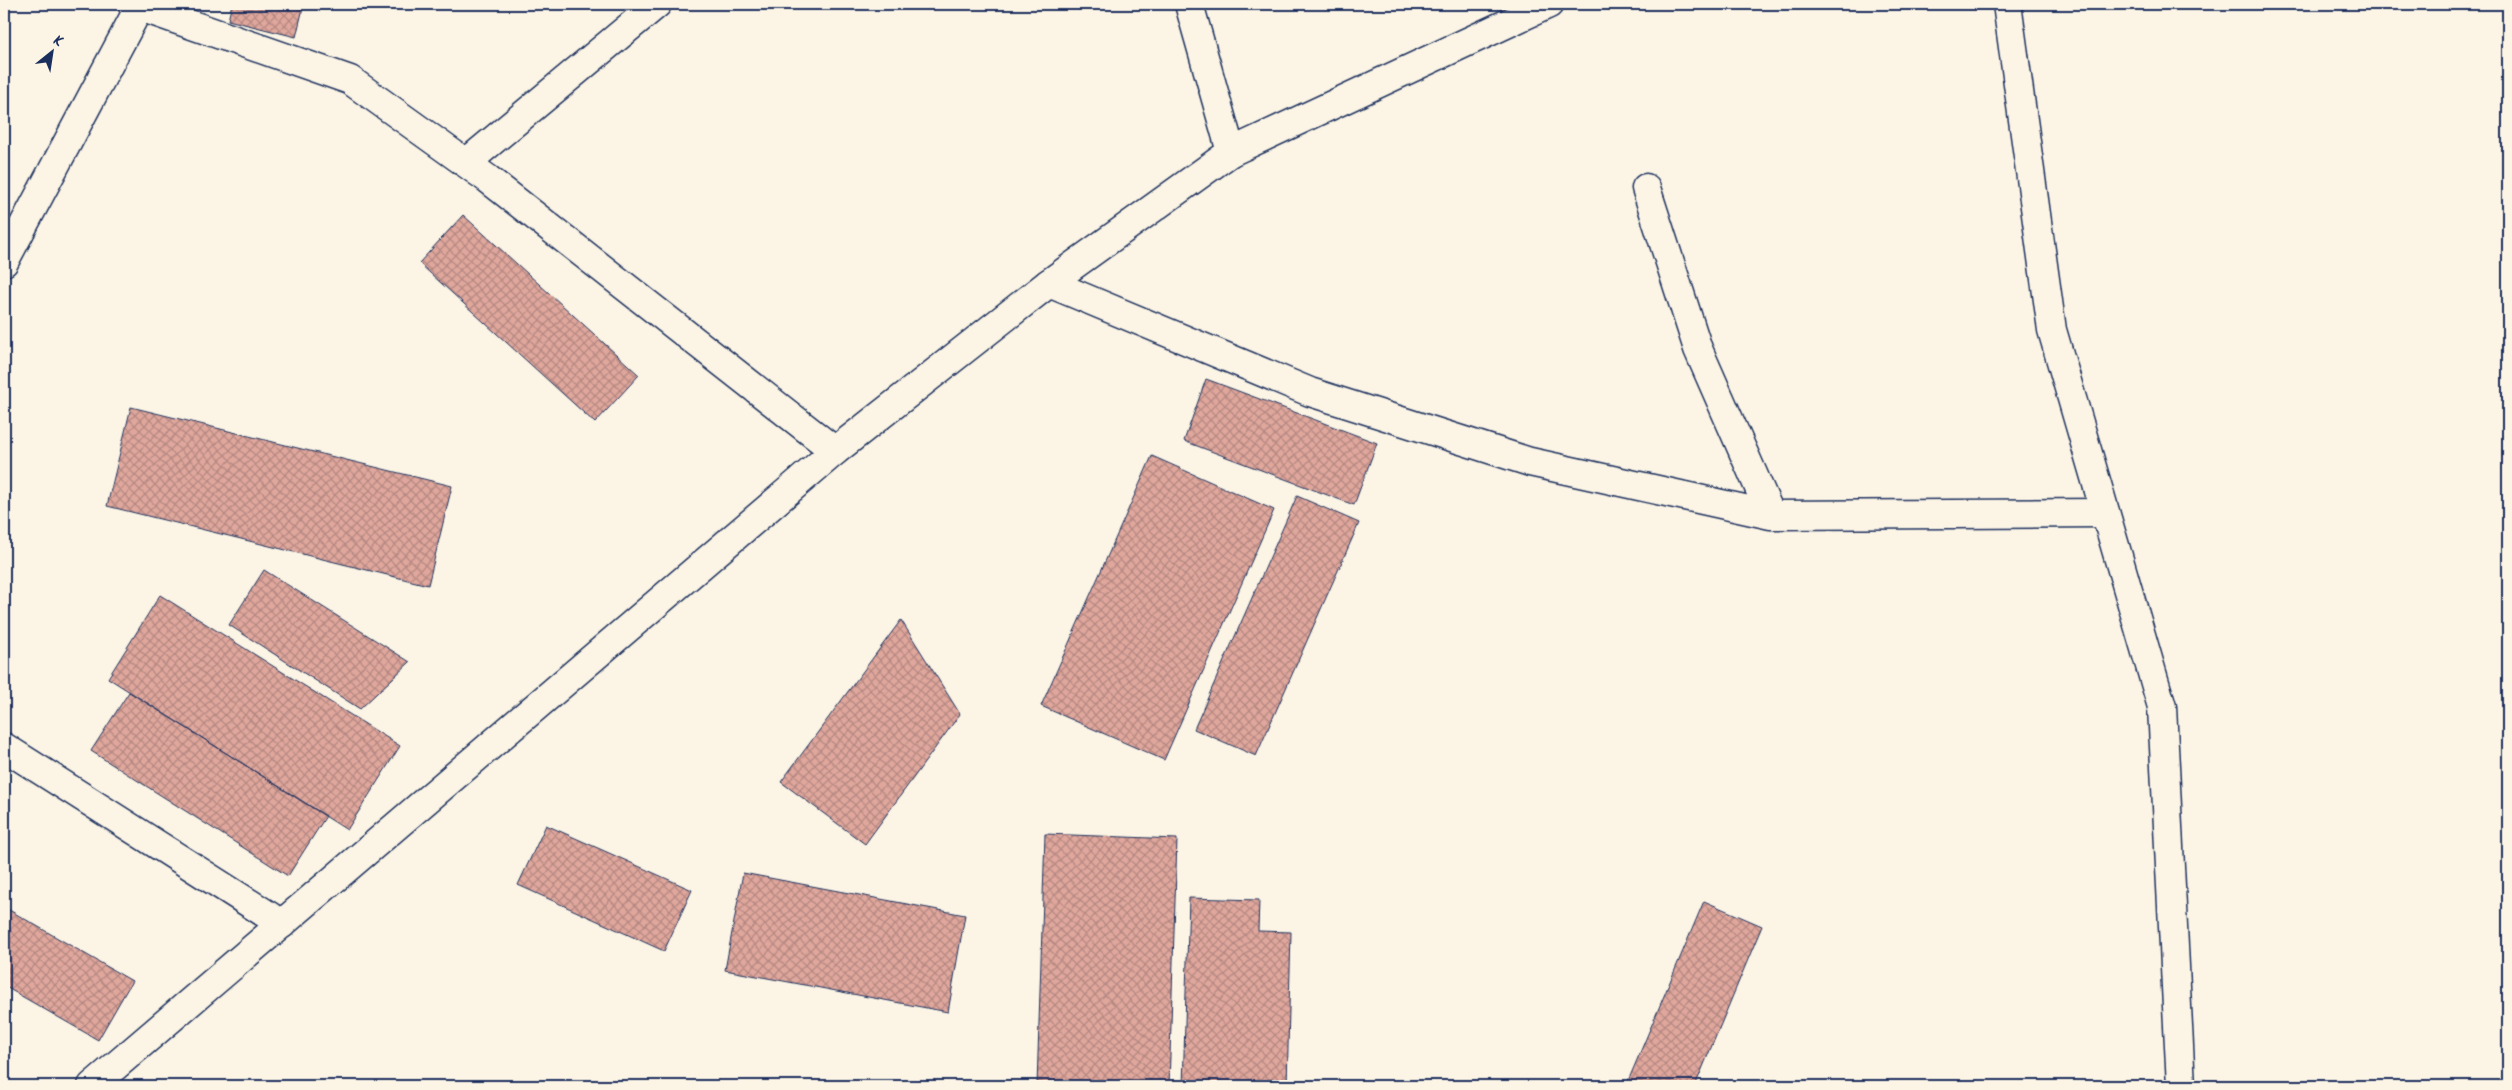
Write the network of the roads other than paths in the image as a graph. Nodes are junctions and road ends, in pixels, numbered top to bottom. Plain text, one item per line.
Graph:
1 (657, 4) edge
2 (1189, 4) edge
3 (1549, 4) edge
4 (2007, 4) edge
5 (138, 5) edge
6 (1231, 152) junction
7 (466, 163) junction
8 (1646, 188) dead end
9 (4, 262) edge
10 (1049, 282) junction
11 (834, 451) junction
12 (2105, 513) junction
13 (1771, 515) junction
14 (4, 747) edge
15 (282, 924) junction
16 (92, 1086) edge
17 (2180, 1086) edge

1 - 7 street
2 - 6 street
3 - 6 street
4 - 12 street
5 - 7 street
5 - 9 street
6 - 10 street
7 - 11 street
8 - 13 street
10 - 11 street
10 - 13 street
11 - 15 street
12 - 13 street
12 - 17 street
14 - 15 street
15 - 16 street

